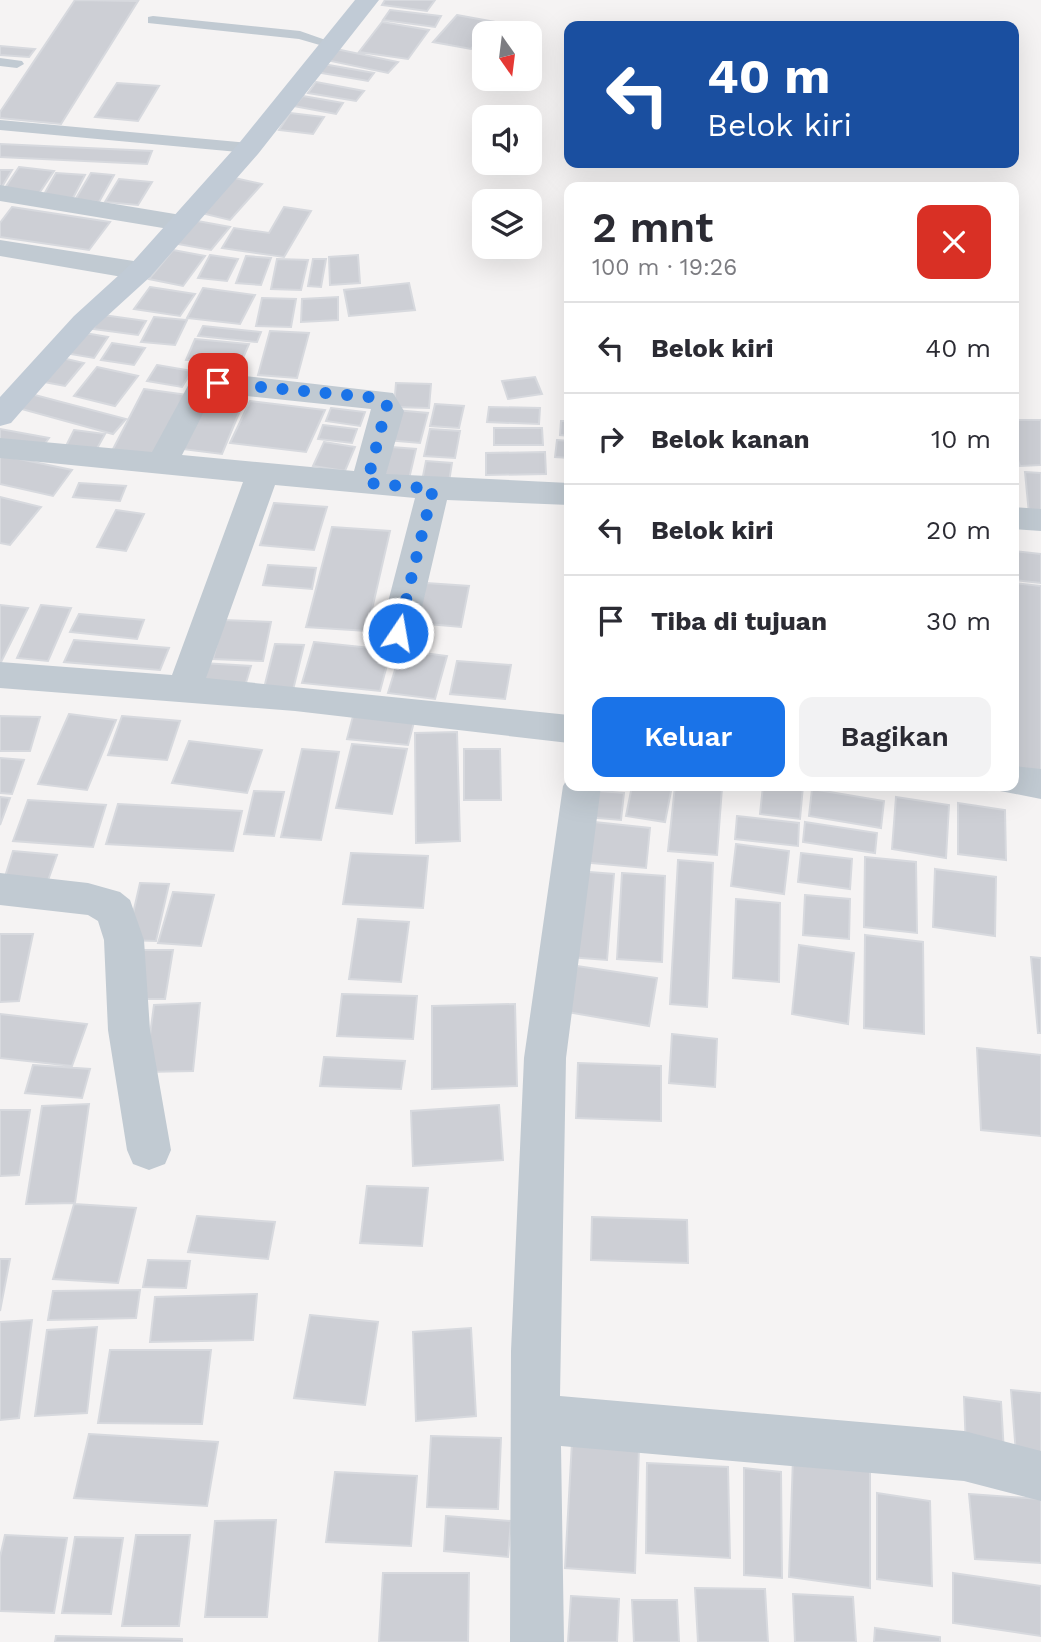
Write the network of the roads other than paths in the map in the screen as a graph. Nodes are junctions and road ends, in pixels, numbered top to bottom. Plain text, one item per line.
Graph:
1 (368, 0) edge
2 (153, 20) dead end
3 (330, 44) junction
4 (0, 62) edge
5 (17, 64) dead end
6 (0, 125) edge
7 (249, 148) junction
8 (0, 193) edge
9 (181, 223) junction
10 (0, 247) edge
11 (140, 271) junction
12 (0, 416) edge
13 (0, 447) edge
14 (161, 464) junction
15 (263, 472) junction
16 (367, 483) junction
17 (433, 489) junction
18 (564, 494) edge
19 (1019, 518) edge
20 (1041, 520) edge
21 (398, 633) dead end
22 (0, 675) edge
23 (184, 690) junction
24 (564, 728) edge
25 (1019, 782) edge
26 (1041, 784) edge
27 (581, 791) edge
28 (0, 889) edge
29 (149, 1150) dead end
30 (535, 1419) junction
31 (1041, 1476) edge
32 (537, 1642) edge

1 - 3 main road
2 - 3 lane
3 - 7 main road
4 - 5 lane
6 - 7 lane
7 - 9 main road
8 - 9 street
9 - 11 main road
10 - 11 street
11 - 12 main road
13 - 14 street
14 - 15 street
14 - 16 street
15 - 16 street
15 - 23 street
16 - 17 street
17 - 18 street
17 - 21 street
19 - 20 street
22 - 23 street
23 - 24 street
25 - 26 street
27 - 30 street
28 - 29 street
30 - 31 street
30 - 32 street

